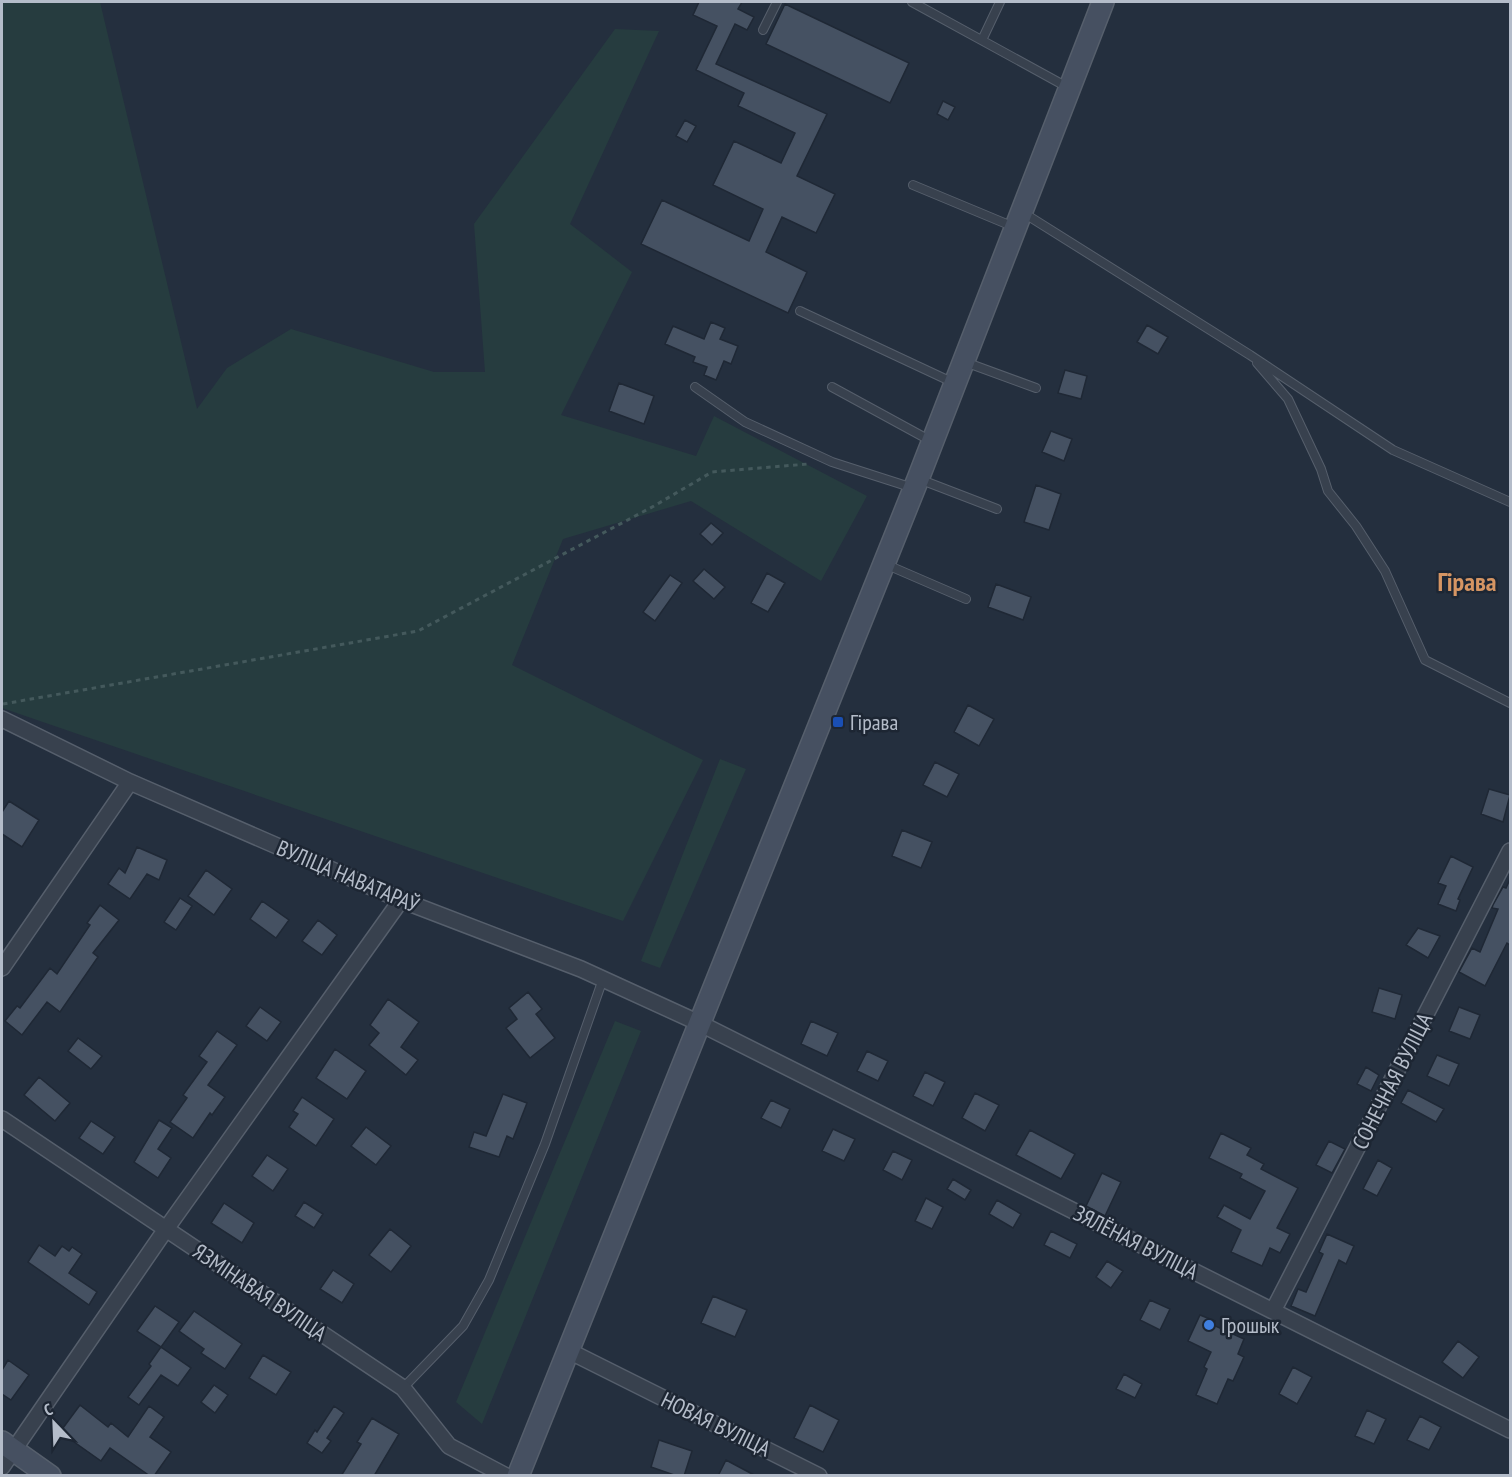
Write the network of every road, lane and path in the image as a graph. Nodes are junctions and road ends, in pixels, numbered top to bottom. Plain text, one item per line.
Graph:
1 (777, 2) edge
2 (912, 2) edge
3 (1000, 2) edge
4 (1103, 2) edge
5 (763, 30) dead end
6 (982, 40) junction
7 (1068, 88) junction
8 (913, 185) dead end
9 (1018, 220) junction
10 (800, 311) dead end
11 (1250, 356) junction
12 (964, 361) junction
13 (955, 384) junction
14 (695, 387) dead end
15 (832, 387) dead end
16 (1036, 388) dead end
17 (933, 442) junction
18 (832, 462) junction
19 (916, 484) junction
20 (1510, 502) edge
21 (997, 509) dead end
22 (884, 563) junction
23 (966, 599) dead end
24 (1510, 703) edge
25 (2, 704) edge
26 (2, 719) edge
27 (130, 782) junction
28 (1510, 851) edge
29 (401, 900) junction
30 (2, 968) edge
31 (603, 979) junction
32 (699, 1023) junction
33 (2, 1119) edge
34 (166, 1229) junction
35 (1273, 1311) junction
36 (567, 1350) junction
37 (403, 1388) junction
38 (1510, 1430) edge
39 (5, 1453) edge
40 (50, 1476) edge
41 (506, 1476) edge
42 (518, 1476) edge
43 (819, 1476) edge

1 - 5 lane
2 - 6 lane
3 - 6 lane
4 - 7 main road
6 - 7 lane
7 - 9 main road
8 - 9 lane
9 - 11 lane
9 - 12 main road
10 - 13 lane
11 - 20 lane
11 - 24 lane
12 - 13 main road
12 - 16 lane
13 - 17 main road
14 - 18 lane
15 - 17 lane
17 - 19 main road
18 - 19 lane
18 - 25 path
19 - 21 lane
19 - 22 main road
22 - 23 lane
22 - 32 main road
26 - 27 street, ВУЛІЦА НАВАТАРАЎ
27 - 29 street, ВУЛІЦА НАВАТАРАЎ
27 - 30 street
28 - 35 street, СОНЕЧНАЯ ВУЛІЦА
29 - 31 street, ВУЛІЦА НАВАТАРАЎ
29 - 34 street
31 - 32 street, ВУЛІЦА НАВАТАРАЎ
31 - 37 lane
32 - 35 street, ЗЯЛЁНАЯ ВУЛІЦА
32 - 36 main road
33 - 34 street, ЯЗМІНАВАЯ ВУЛІЦА
34 - 37 street, ЯЗМІНАВАЯ ВУЛІЦА
34 - 39 street
35 - 38 street, ЗЯЛЁНАЯ ВУЛІЦА
36 - 42 main road
36 - 43 street, НОВАЯ ВУЛІЦА
37 - 41 street, ЯЗМІНАВАЯ ВУЛІЦА
39 - 40 main road

